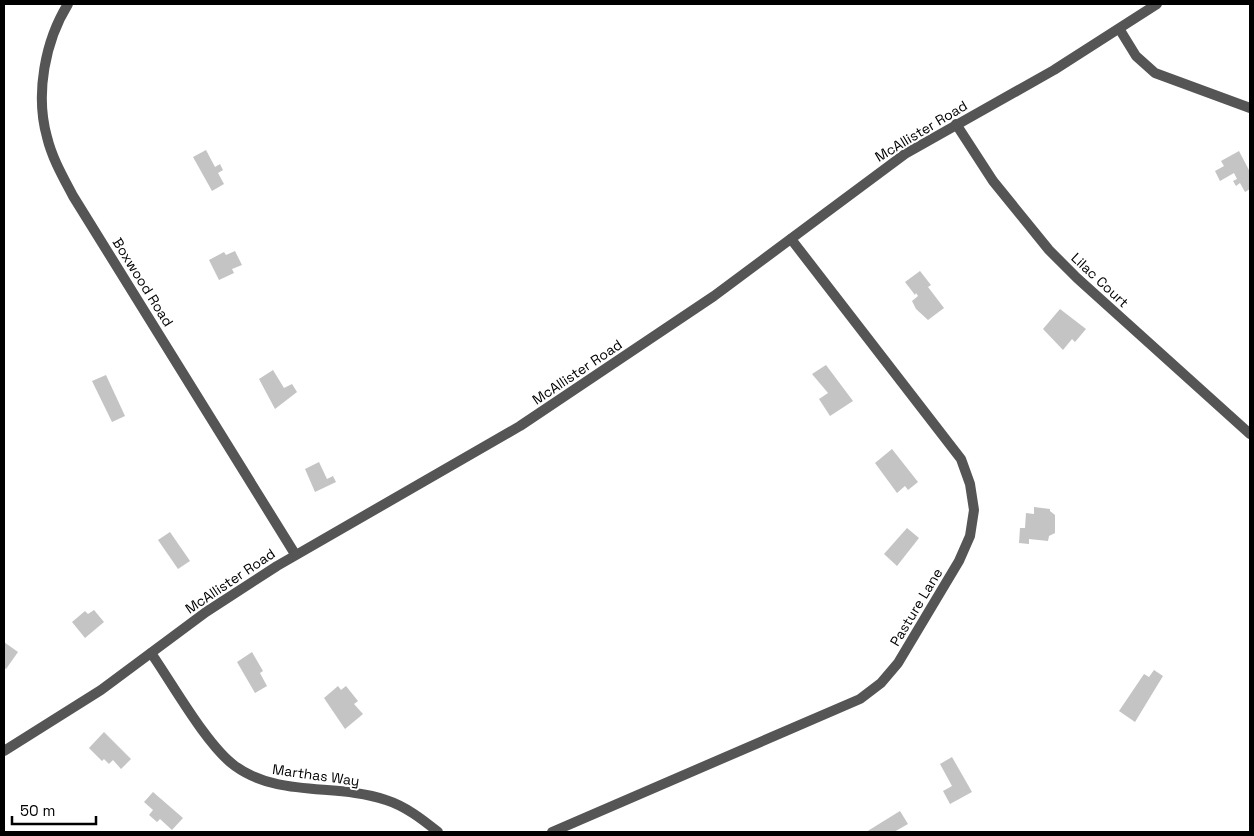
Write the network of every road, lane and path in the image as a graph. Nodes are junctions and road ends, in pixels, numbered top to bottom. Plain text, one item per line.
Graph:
1 (68, 4) edge
2 (1157, 4) edge
3 (1120, 30) junction
4 (1250, 108) edge
5 (956, 124) junction
6 (792, 240) junction
7 (1250, 434) edge
8 (295, 554) junction
9 (151, 653) junction
10 (4, 751) edge
11 (438, 832) edge
12 (552, 832) edge

1 - 8 street, Boxwood Road
2 - 3 street, McAllister Road
3 - 4 street
3 - 5 street, McAllister Road
5 - 6 street, McAllister Road
5 - 7 street, Lilac Court
6 - 8 street, McAllister Road
6 - 12 street, Pasture Lane
8 - 9 street, McAllister Road
9 - 10 street, McAllister Road
9 - 11 street, Marthas Way

